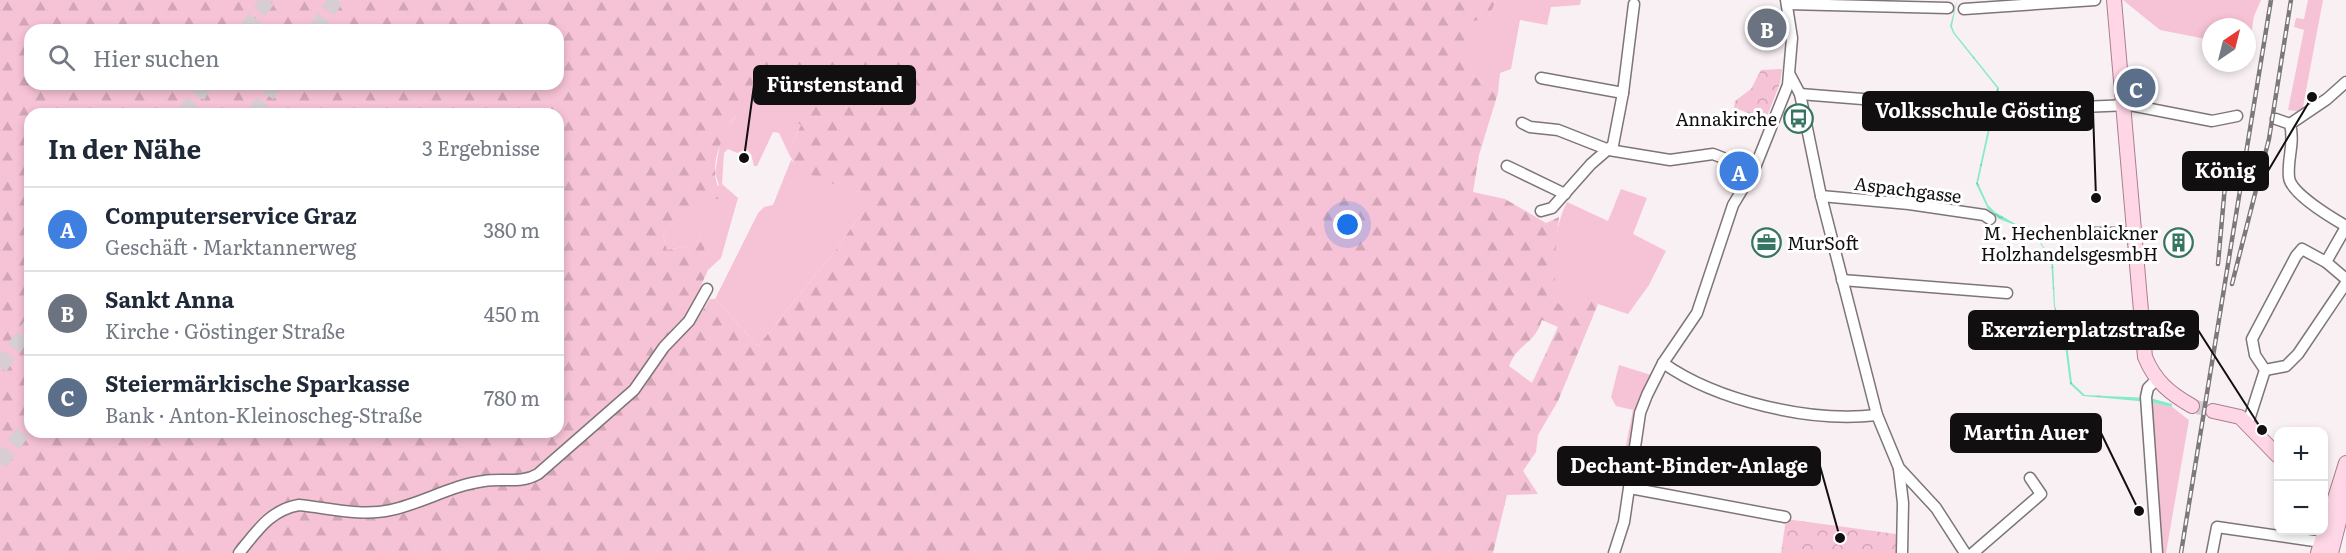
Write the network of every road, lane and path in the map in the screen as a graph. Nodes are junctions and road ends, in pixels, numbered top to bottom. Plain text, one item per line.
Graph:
1 (2095, 0) edge
2 (2114, 0) edge
3 (1787, 2) edge
4 (1634, 4) dead end
5 (1948, 8) dead end
6 (1964, 9) dead end
7 (1790, 75) junction
8 (1541, 78) dead end
9 (2346, 82) edge
10 (1623, 93) junction
11 (1800, 94) junction
12 (2124, 105) junction
13 (1987, 109) dead end
14 (2010, 110) dead end
15 (2237, 116) dead end
16 (2276, 119) dead end
17 (1522, 123) dead end
18 (2290, 124) junction
19 (1609, 150) junction
20 (1507, 166) dead end
21 (1754, 170) junction
22 (1565, 194) junction
23 (1821, 196) junction
24 (1541, 211) dead end
25 (1990, 219) dead end
26 (2346, 226) edge
27 (2092, 233) dead end
28 (2134, 233) junction
29 (2326, 262) junction
30 (2346, 279) edge
31 (1842, 280) junction
32 (2346, 284) edge
33 (707, 289) dead end
34 (2007, 293) dead end
35 (1663, 363) junction
36 (2265, 370) junction
37 (2159, 383) junction
38 (2192, 406) tunnel mouth
39 (2213, 411) tunnel mouth
40 (1877, 415) junction
41 (2248, 423) junction
42 (2274, 452) edge
43 (2346, 462) edge
44 (1899, 468) junction
45 (2030, 478) dead end
46 (1630, 488) junction
47 (2339, 496) edge
48 (1785, 517) dead end
49 (2320, 548) edge
50 (239, 553) edge
51 (1614, 553) edge
52 (1902, 553) edge
53 (1965, 553) edge
54 (1973, 553) edge
55 (2157, 553) edge
56 (2212, 553) edge
57 (2331, 553) edge

1 - 6 street
2 - 12 main road
3 - 5 street
3 - 7 street
4 - 10 street
7 - 11 street
7 - 21 street
8 - 10 street
9 - 18 street
10 - 19 street
11 - 13 street
11 - 23 street
12 - 14 street
12 - 15 street
12 - 28 main road
16 - 18 street
17 - 19 street
18 - 26 street
19 - 21 street
19 - 22 street
20 - 22 street
21 - 35 street
22 - 24 street
23 - 25 street, Aspachgasse
23 - 31 street
26 - 29 street
27 - 28 street
28 - 37 main road
29 - 30 street
29 - 36 street
31 - 34 street
31 - 40 street
32 - 36 street
33 - 50 street
35 - 40 street
35 - 46 street
36 - 41 street
37 - 38 main road
37 - 55 street
39 - 41 main road
40 - 44 street
41 - 42 main road
43 - 47 main road
44 - 52 street
44 - 53 street
45 - 54 street
46 - 48 street
46 - 51 street
47 - 49 main road
47 - 57 main road
49 - 56 street

